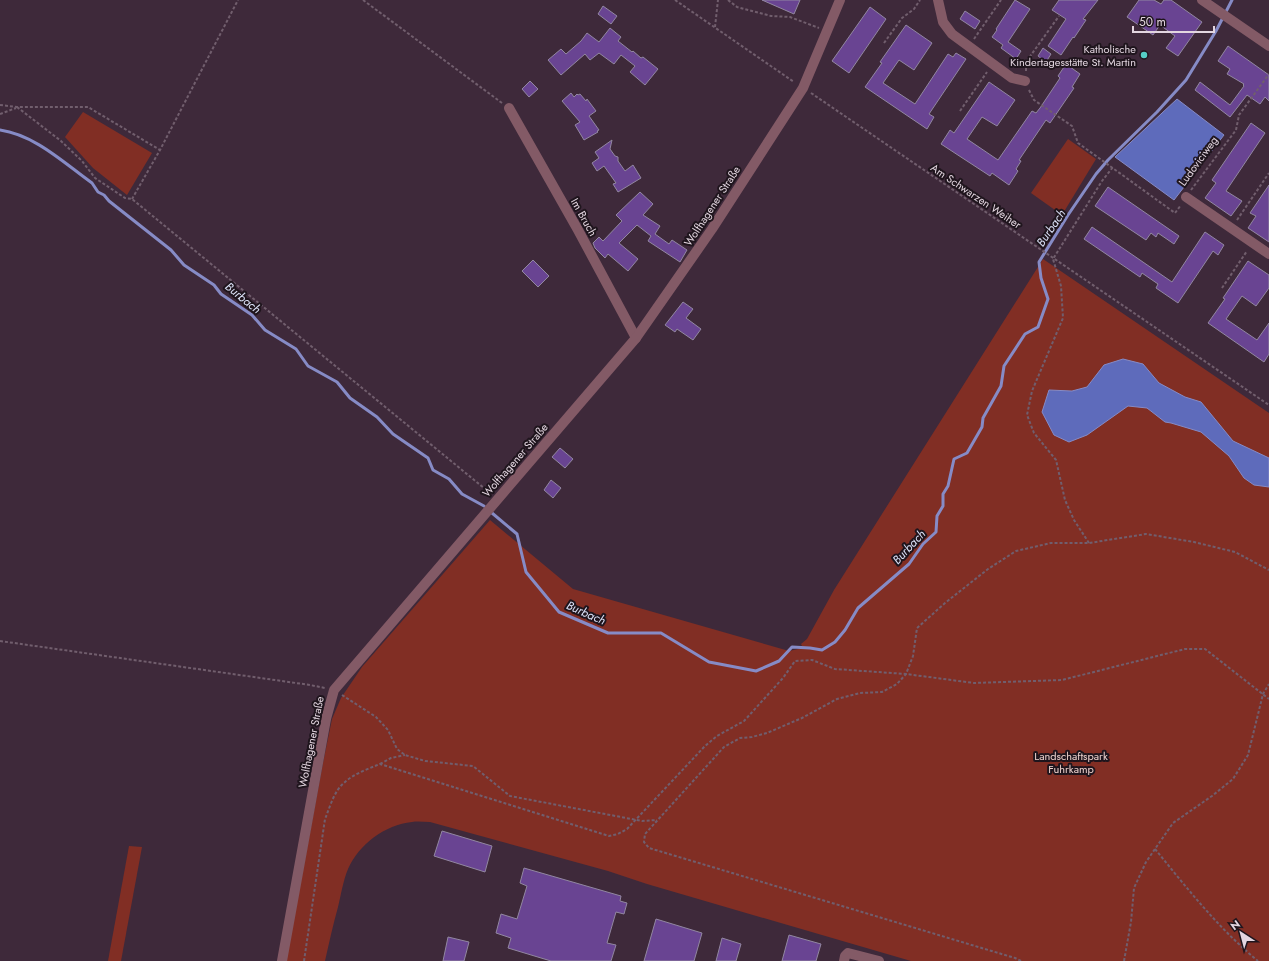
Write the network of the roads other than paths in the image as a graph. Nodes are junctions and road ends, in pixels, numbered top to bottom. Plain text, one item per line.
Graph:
1 (840, 0) edge
2 (938, 0) edge
3 (1202, 0) edge
4 (1269, 46) edge
5 (1025, 81) road end
6 (509, 108) road end
7 (1186, 197) road end
8 (1269, 254) edge
9 (636, 338) junction
10 (282, 961) edge
11 (844, 961) edge
12 (878, 961) edge

1 - 9 street, Wolfhagener Straße
2 - 5 street
3 - 4 street
6 - 9 street, Im Bruch
7 - 8 street, Ludoviciweg
9 - 10 street, Wolfhagener Straße
11 - 12 street

